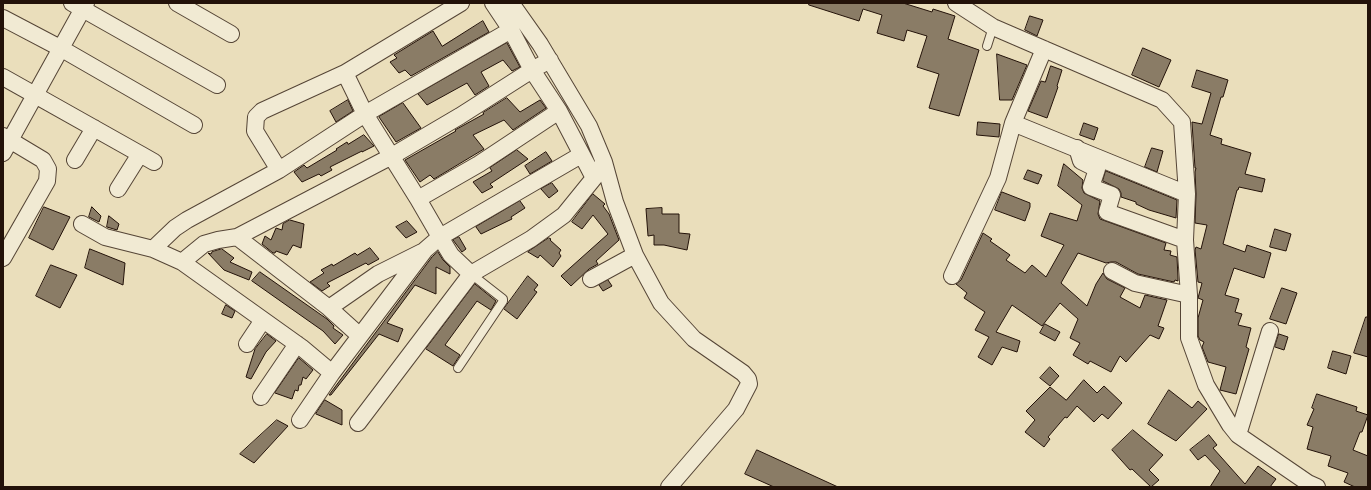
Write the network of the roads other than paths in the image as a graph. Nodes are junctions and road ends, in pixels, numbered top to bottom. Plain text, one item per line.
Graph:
1 (177, 3) edge
2 (461, 3) edge
3 (493, 3) edge
4 (511, 3) edge
5 (956, 3) edge
6 (80, 5) edge
7 (3, 18) edge
8 (994, 27) junction
9 (511, 30) junction
10 (231, 34) dead end
11 (987, 46) dead end
12 (62, 48) junction
13 (1044, 49) junction
14 (550, 60) junction
15 (532, 70) junction
16 (345, 73) junction
17 (3, 77) edge
18 (217, 85) dead end
19 (36, 95) junction
20 (559, 111) junction
21 (365, 114) junction
22 (1013, 123) junction
23 (194, 126) dead end
24 (94, 128) junction
25 (5, 143) edge
26 (1077, 148) junction
27 (140, 154) junction
28 (581, 155) junction
29 (392, 156) junction
30 (75, 160) dead end
31 (154, 162) dead end
32 (604, 162) junction
33 (279, 170) junction
34 (594, 178) junction
35 (118, 189) dead end
36 (1187, 194) junction
37 (418, 199) junction
38 (82, 224) dead end
39 (237, 237) junction
40 (440, 238) junction
41 (1185, 240) junction
42 (153, 249) junction
43 (425, 250) junction
44 (636, 255) junction
45 (3, 258) edge
46 (182, 262) junction
47 (1112, 271) dead end
48 (471, 274) junction
49 (952, 276) dead end
50 (591, 279) dead end
51 (1189, 295) junction
52 (330, 308) junction
53 (263, 320) junction
54 (1270, 331) dead end
55 (360, 336) junction
56 (247, 344) dead end
57 (296, 344) junction
58 (458, 368) dead end
59 (332, 373) junction
60 (261, 397) dead end
61 (300, 420) dead end
62 (358, 423) dead end
63 (1238, 435) junction
64 (669, 487) edge
65 (1317, 487) edge

1 - 10 street
2 - 16 street
3 - 9 street
4 - 14 street
5 - 8 street
6 - 12 street
6 - 18 street
7 - 12 street
8 - 11 lane
8 - 13 street
9 - 15 street
9 - 21 street
12 - 19 street
12 - 23 street
13 - 22 street
13 - 36 street
14 - 15 street
14 - 32 street
15 - 20 street
15 - 29 street
16 - 21 street
16 - 33 street
17 - 19 street
19 - 24 street
19 - 25 street
20 - 28 street
20 - 37 street
21 - 29 street
21 - 33 street
22 - 26 street
22 - 49 street
24 - 27 street
24 - 30 street
25 - 45 street
26 - 36 street
26 - 41 street
27 - 31 street
27 - 35 street
28 - 34 street
28 - 40 street
29 - 37 street
29 - 39 street
32 - 34 street
32 - 44 street
33 - 42 street
34 - 48 street
36 - 41 street
37 - 40 street
38 - 42 street
39 - 46 street
39 - 52 street
40 - 43 street
40 - 48 street
41 - 51 street
42 - 46 street
43 - 52 street
43 - 55 street
44 - 50 street
44 - 64 street
46 - 53 street
47 - 51 street
48 - 58 lane
48 - 62 street
51 - 63 street
52 - 55 street
53 - 56 street
53 - 57 street
54 - 63 street
55 - 59 street
57 - 59 street
57 - 60 street
59 - 61 street
63 - 65 street

